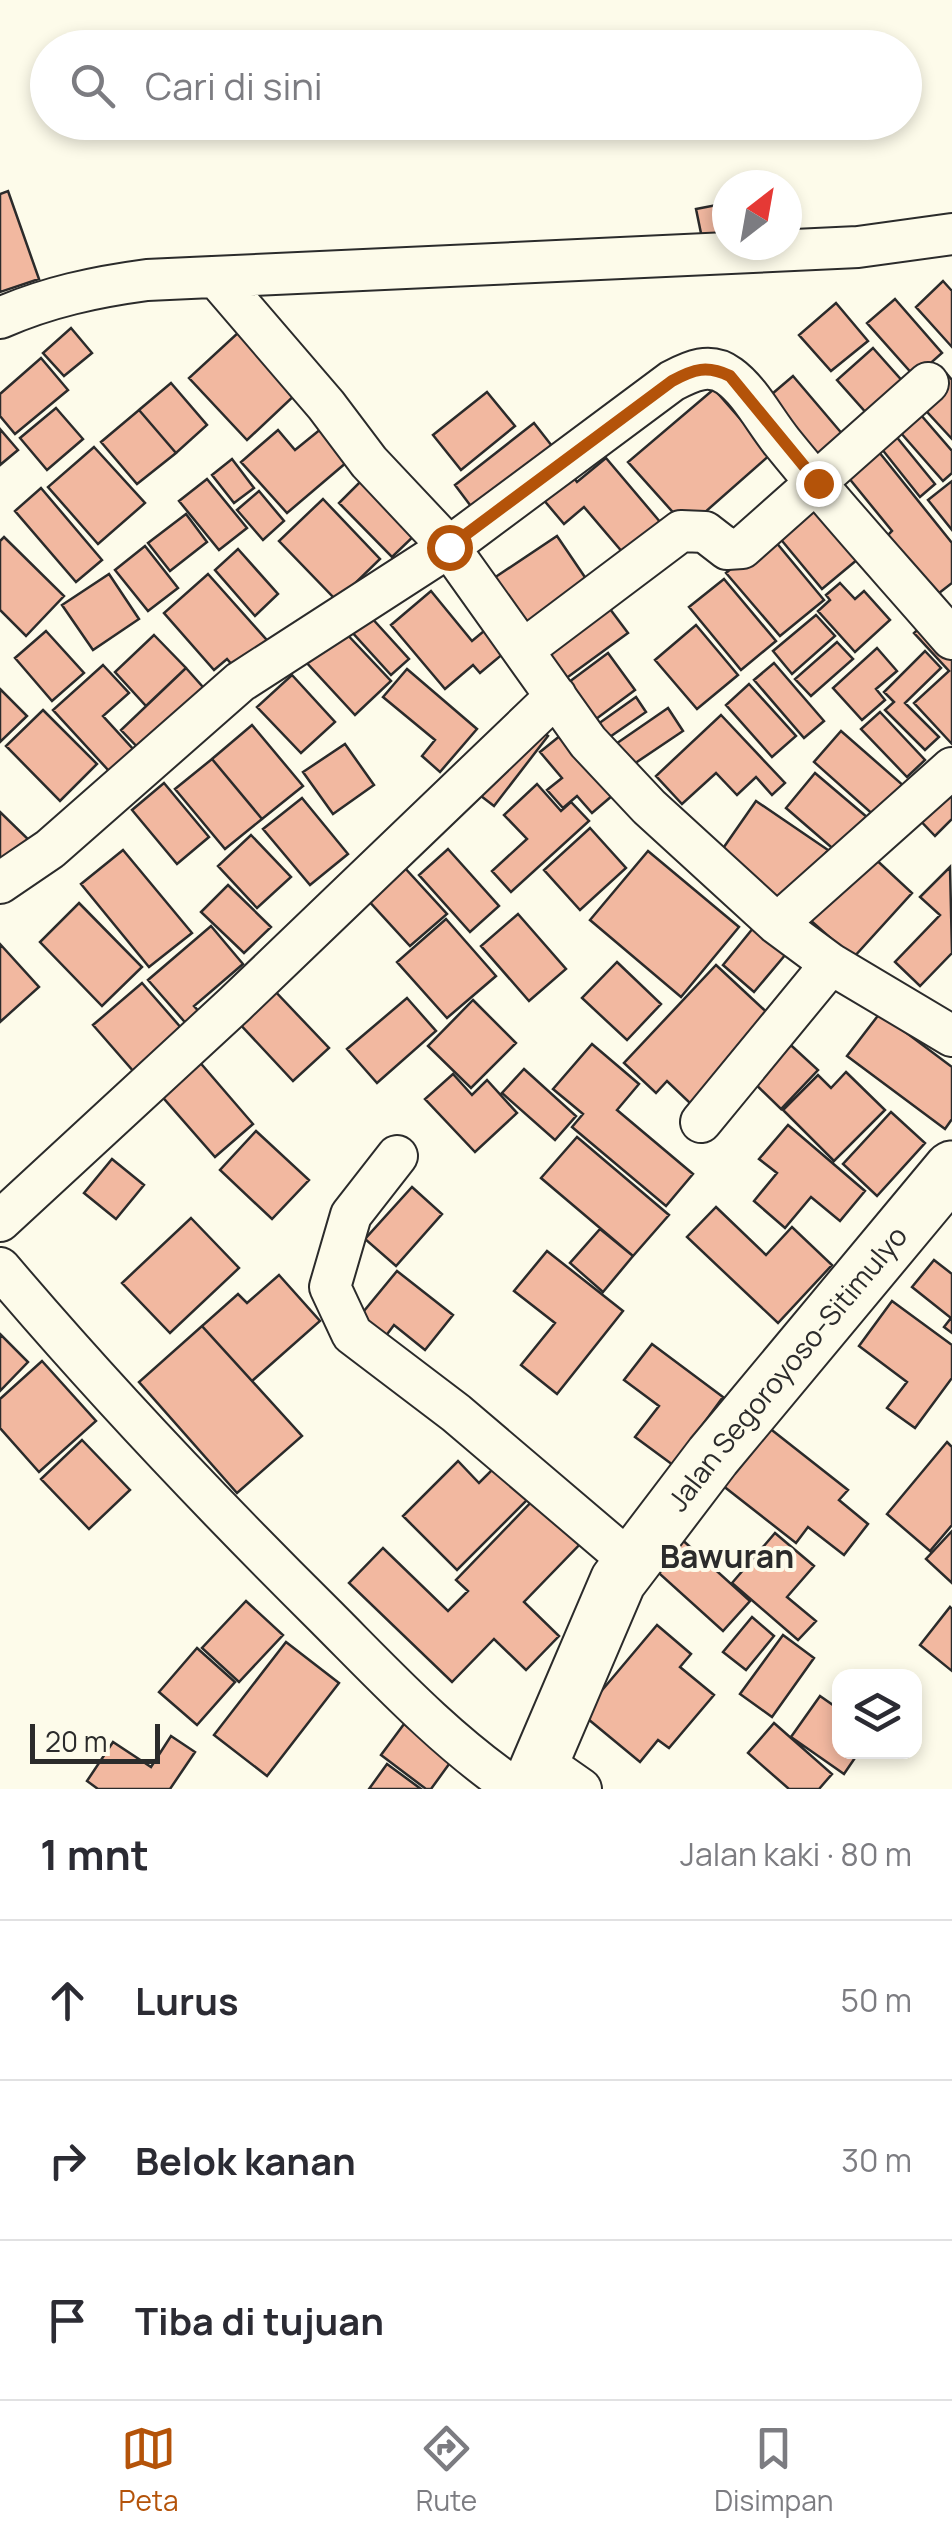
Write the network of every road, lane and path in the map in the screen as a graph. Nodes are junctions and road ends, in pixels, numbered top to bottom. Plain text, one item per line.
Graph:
1 (952, 234) edge
2 (216, 277) junction
3 (0, 318) edge
4 (928, 383) dead end
5 (818, 483) junction
6 (449, 547) junction
7 (952, 638) edge
8 (523, 650) junction
9 (556, 696) junction
10 (952, 768) edge
11 (0, 883) edge
12 (777, 924) junction
13 (831, 964) junction
14 (952, 1036) edge
15 (702, 1122) dead end
16 (397, 1156) dead end
17 (952, 1170) edge
18 (0, 1221) edge
19 (0, 1268) edge
20 (630, 1562) junction
21 (542, 1782) edge

1 - 2 street
2 - 3 street
2 - 6 street
4 - 5 street
5 - 6 street
5 - 7 street
5 - 8 street
6 - 8 street
6 - 11 street
8 - 9 street
9 - 12 street
9 - 18 street
10 - 12 street
12 - 13 street
13 - 14 street
13 - 15 street
16 - 20 street
17 - 20 main road, Jalan Segoroyoso-Sitimulyo
19 - 21 street
20 - 21 main road, Jalan Segoroyoso-Sitimulyo

